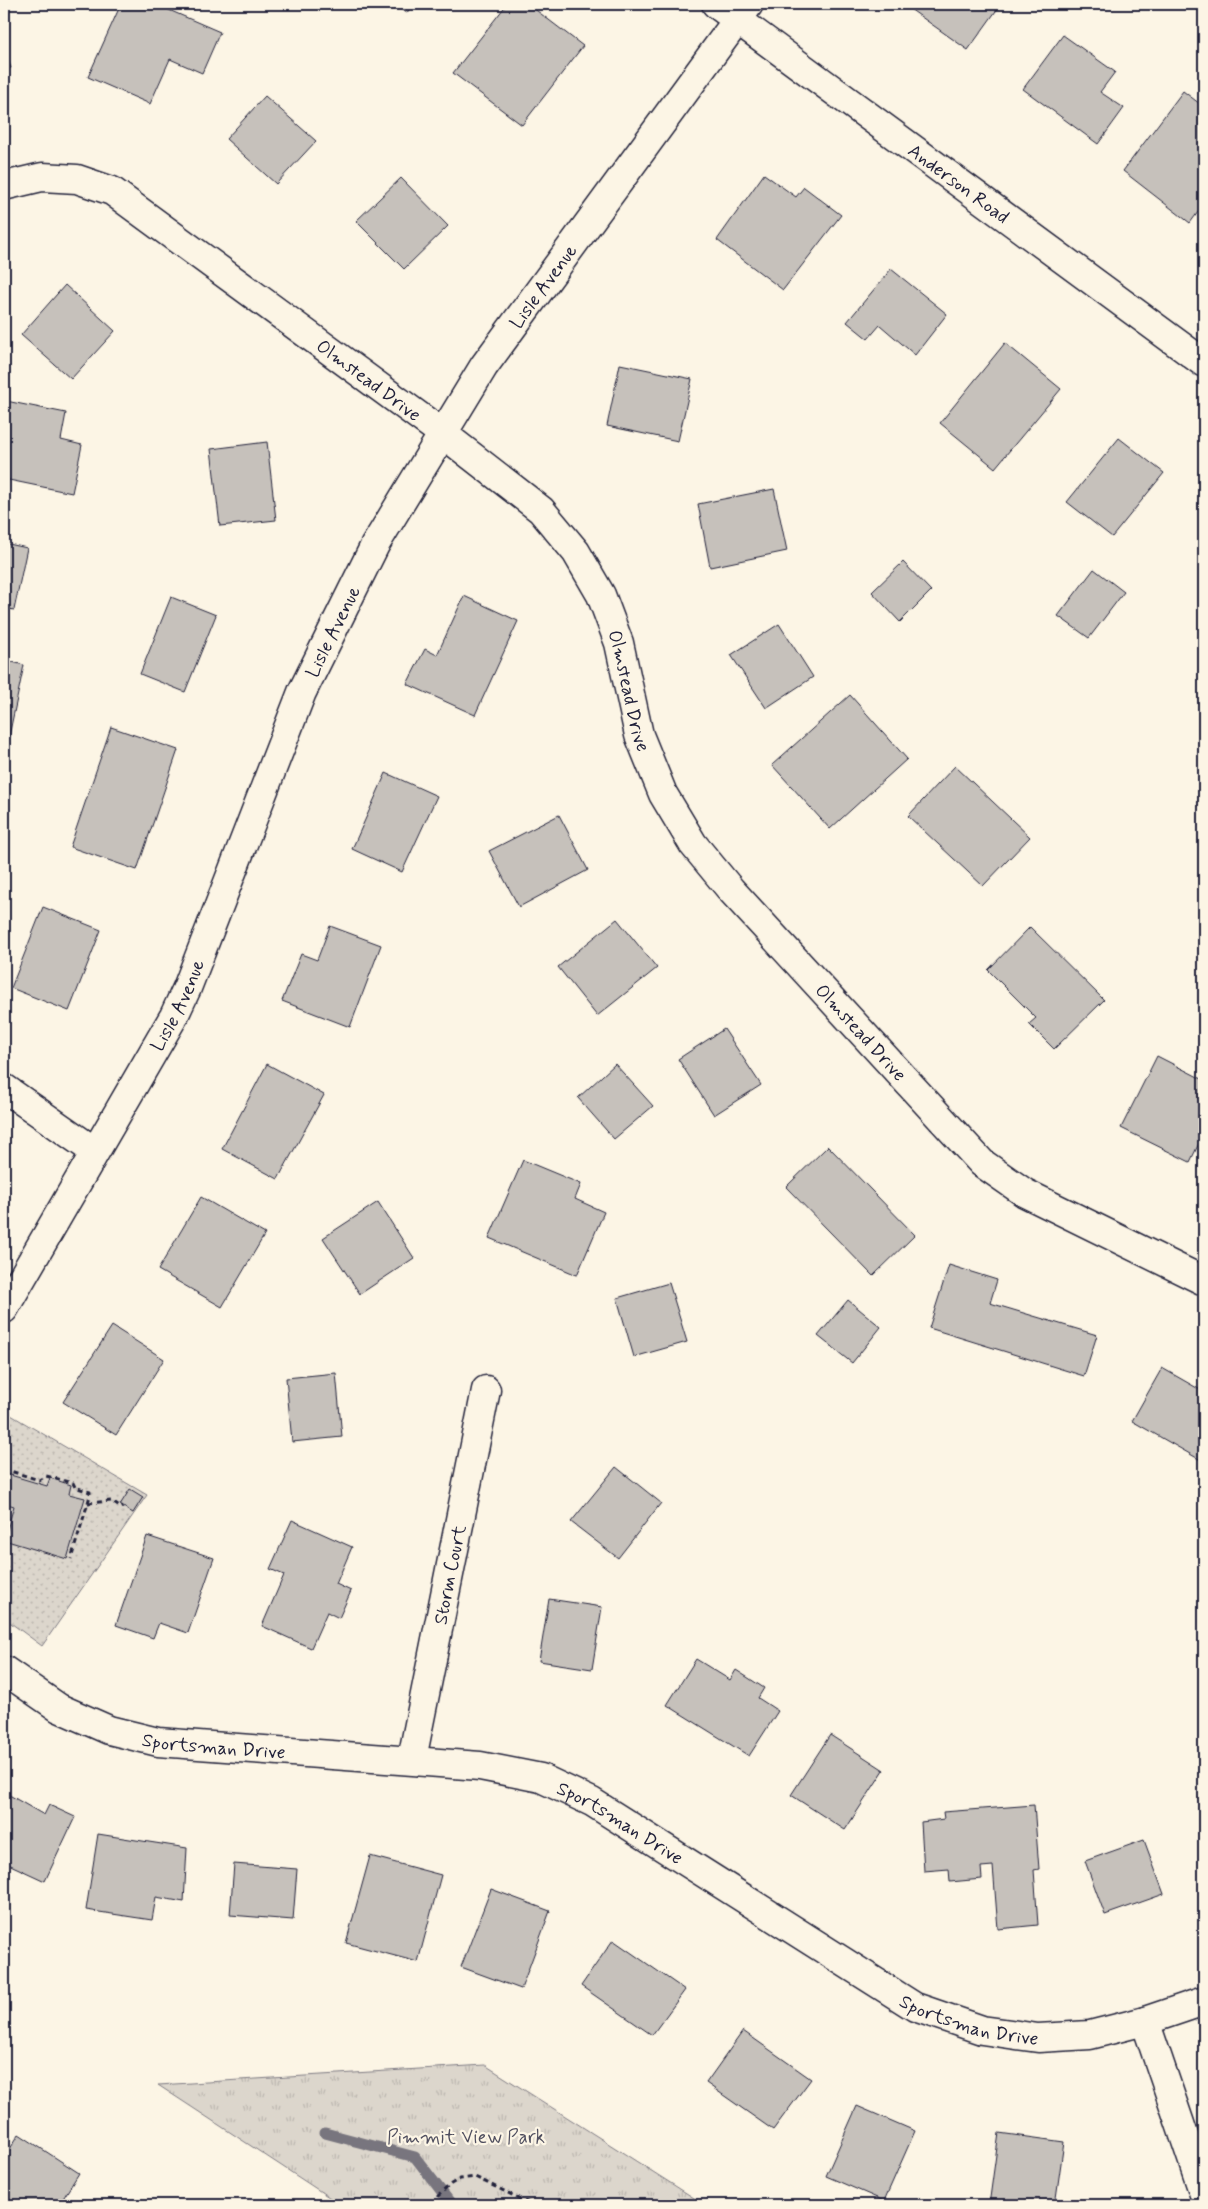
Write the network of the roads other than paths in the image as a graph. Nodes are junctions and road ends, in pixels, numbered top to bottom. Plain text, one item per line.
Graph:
1 (734, 9) edge
2 (4, 186) edge
3 (1204, 362) edge
4 (442, 434) junction
5 (4, 1088) edge
6 (94, 1151) junction
7 (1204, 1281) edge
8 (4, 1309) edge
9 (486, 1390) dead end
10 (4, 1670) edge
11 (412, 1760) junction
12 (1204, 2001) edge
13 (1145, 2022) junction
14 (1204, 2194) edge

1 - 3 street, Anderson Road
1 - 4 street, Lisle Avenue
2 - 4 street, Olmstead Drive
4 - 6 street, Lisle Avenue
4 - 7 street, Olmstead Drive
5 - 6 street
6 - 8 street, Lisle Avenue
9 - 11 street, Storm Court
10 - 11 street, Sportsman Drive
11 - 13 street, Sportsman Drive
12 - 13 street, Sportsman Drive
13 - 14 street

